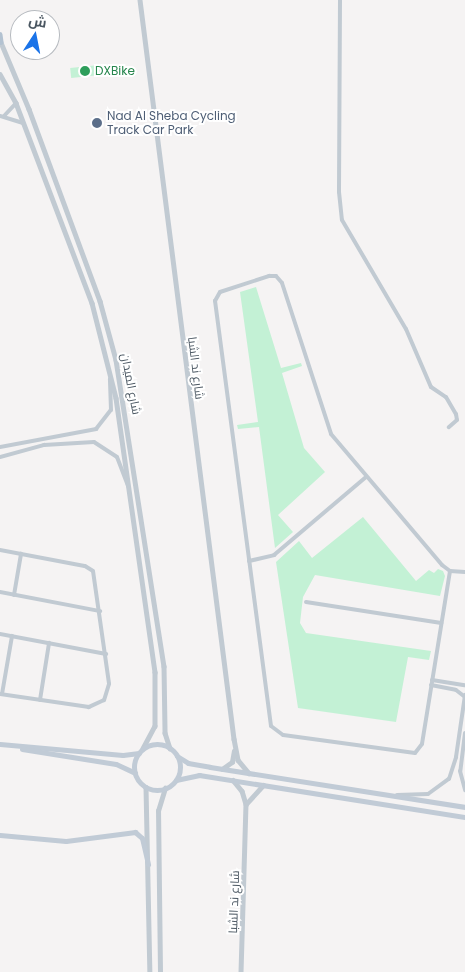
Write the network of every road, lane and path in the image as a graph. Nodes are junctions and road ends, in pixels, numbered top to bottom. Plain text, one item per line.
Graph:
1 (140, 0) edge
2 (340, 0) edge
3 (0, 35) edge
4 (1, 41) edge
5 (0, 74) edge
6 (16, 103) junction
7 (1, 116) edge
8 (24, 123) junction
9 (110, 372) junction
10 (449, 427) dead end
11 (0, 447) edge
12 (0, 457) edge
13 (366, 477) junction
14 (130, 488) junction
15 (0, 550) edge
16 (22, 554) junction
17 (249, 561) junction
18 (450, 571) junction
19 (465, 572) edge
20 (0, 592) edge
21 (14, 595) junction
22 (306, 602) dead end
23 (100, 611) junction
24 (440, 623) junction
25 (0, 634) edge
26 (12, 636) junction
27 (49, 643) junction
28 (106, 654) junction
29 (432, 680) junction
30 (465, 685) edge
31 (431, 686) junction
32 (1, 694) edge
33 (465, 696) edge
34 (40, 700) junction
35 (465, 733) edge
36 (234, 739) junction
37 (0, 744) edge
38 (14, 747) junction
39 (170, 748) junction
40 (141, 751) junction
41 (177, 756) junction
42 (222, 769) junction
43 (249, 773) junction
44 (135, 774) junction
45 (176, 780) junction
46 (233, 780) junction
47 (263, 785) junction
48 (146, 787) junction
49 (165, 788) junction
50 (465, 790) edge
51 (395, 796) junction
52 (246, 804) junction
53 (465, 807) edge
54 (465, 817) edge
55 (0, 835) edge
56 (148, 864) junction
57 (150, 972) edge
58 (160, 972) edge
59 (241, 972) edge

1 - 36 street, شارع ند الشبا
2 - 10 street
3 - 4 main road
4 - 39 street, شارع الميدان
5 - 6 street, شارع الميدان
6 - 7 street
6 - 8 street, شارع الميدان
7 - 8 street
8 - 9 street, شارع الميدان
9 - 11 street
9 - 14 street, شارع الميدان
12 - 14 street
13 - 17 street
13 - 17 street
13 - 18 street
14 - 40 street, شارع الميدان
15 - 16 street
16 - 21 street
16 - 23 street
17 - 31 street
18 - 19 street
18 - 24 street
20 - 21 street
21 - 23 street
22 - 24 street
23 - 28 street
24 - 29 street
25 - 26 street
26 - 27 street
26 - 32 street
27 - 28 street
27 - 34 street
28 - 34 street
29 - 30 street
29 - 31 street
31 - 33 street
32 - 34 street
33 - 51 street
35 - 50 street
36 - 42 street, شارع ند الشبا
36 - 43 street, شارع ند الشبا
37 - 38 main road
38 - 40 main road
38 - 44 main road
39 - 40 main road
39 - 41 main road
40 - 44 main road
41 - 42 main road
41 - 45 main road
42 - 43 main road
43 - 51 main road
44 - 48 main road
45 - 46 main road
45 - 49 main road
46 - 47 main road
46 - 52 street
47 - 52 street
47 - 54 main road
48 - 49 main road
48 - 56 street
49 - 58 street
51 - 53 main road
52 - 59 street, شارع ند الشبا
55 - 56 main road
56 - 57 street

